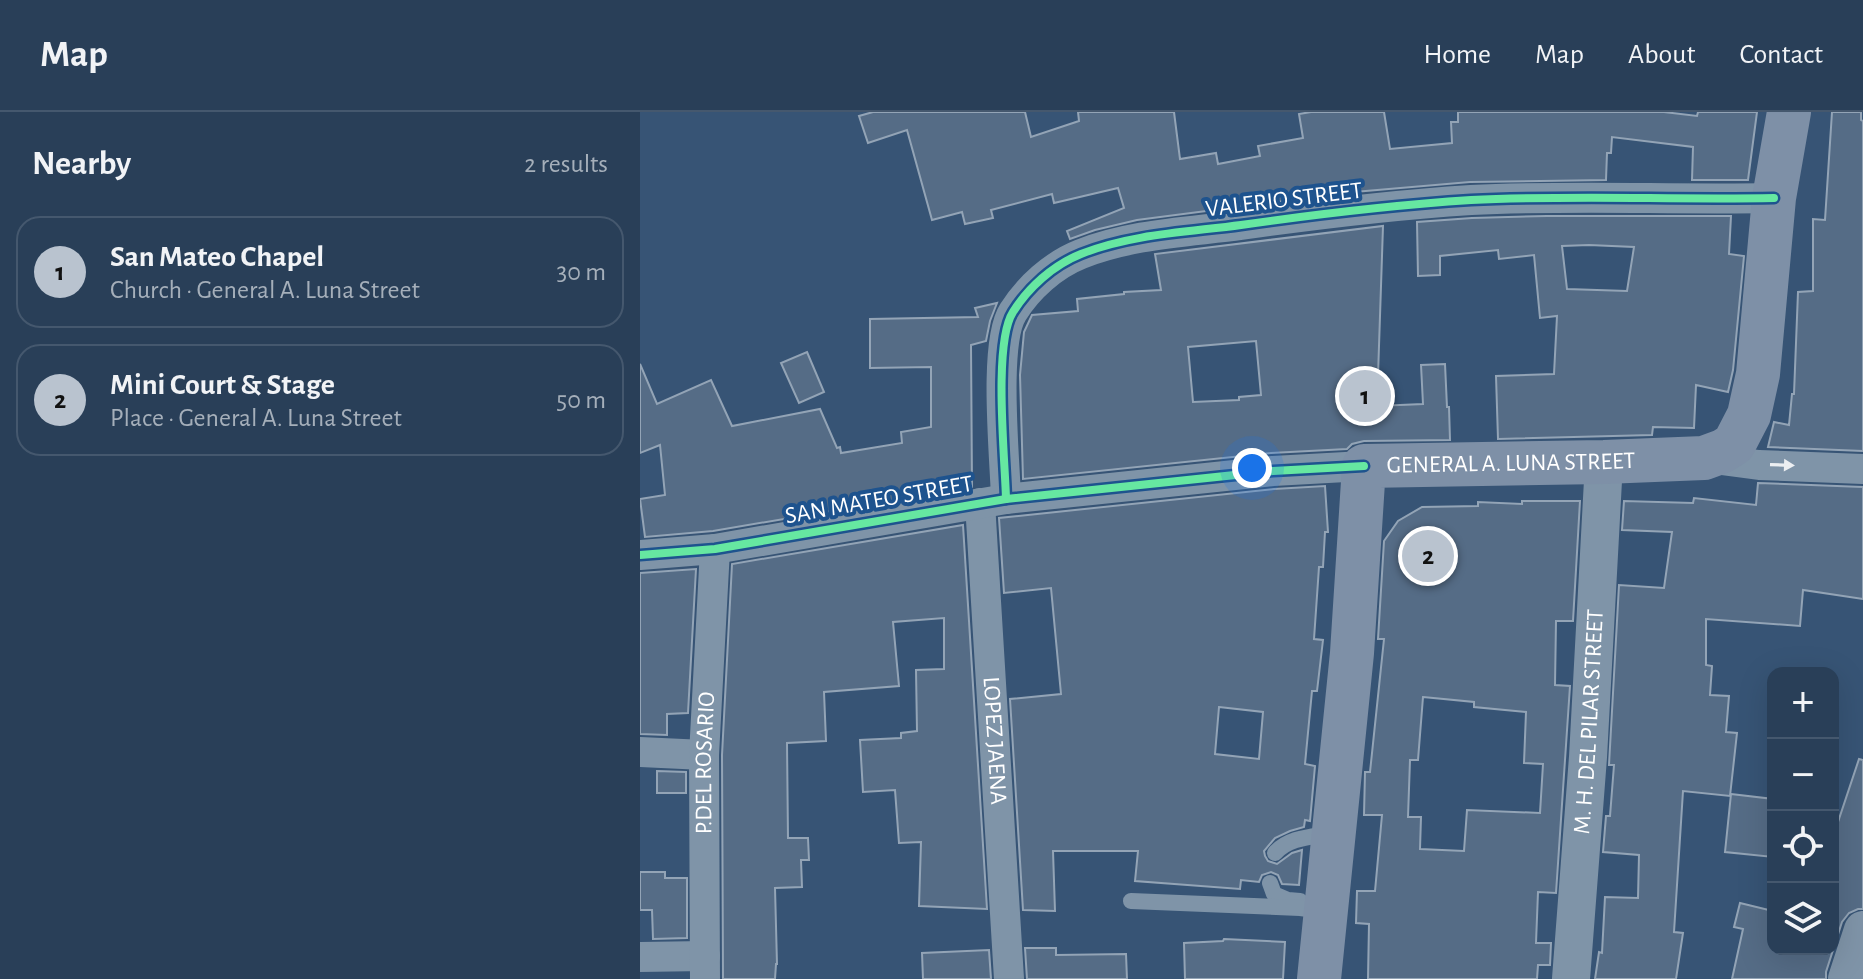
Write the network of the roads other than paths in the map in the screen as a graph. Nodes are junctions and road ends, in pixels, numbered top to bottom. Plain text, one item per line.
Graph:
1 (1789, 112) edge
2 (1774, 198) junction
3 (1704, 458) junction
4 (1604, 462) junction
5 (1364, 466) junction
6 (1863, 469) edge
7 (993, 501) junction
8 (715, 549) junction
9 (640, 555) edge
10 (640, 752) edge
11 (704, 755) junction
12 (1334, 833) junction
13 (1275, 853) dead end
14 (1270, 883) dead end
15 (1131, 901) dead end
16 (1326, 908) junction
17 (1863, 930) edge
18 (640, 957) edge
19 (705, 968) edge
20 (1009, 979) edge
21 (1319, 979) edge
22 (1571, 979) edge
23 (1847, 979) edge

1 - 2 main road, GENERAL A. LUNA STREET
2 - 3 main road, GENERAL A. LUNA STREET
2 - 7 street, VALERIO STREET
3 - 4 main road, GENERAL A. LUNA STREET
3 -> 6 street
4 - 5 main road, GENERAL A. LUNA STREET
4 - 22 street, M. H. DEL PILAR STREET
5 - 7 street, SAN MATEO STREET
5 - 12 main road, GENERAL A. LUNA STREET
7 - 8 street, SAN MATEO STREET
7 - 20 street, LOPEZ JAENA
8 - 9 street, SAN MATEO STREET
8 - 11 street, P.DEL ROSARIO
10 - 11 street
11 - 19 street, P.DEL ROSARIO
12 - 13 lane
12 - 16 main road, GENERAL A. LUNA STREET
14 - 16 lane
15 - 16 lane
16 - 21 main road, GENERAL A. LUNA STREET
17 - 23 street
18 - 19 street

